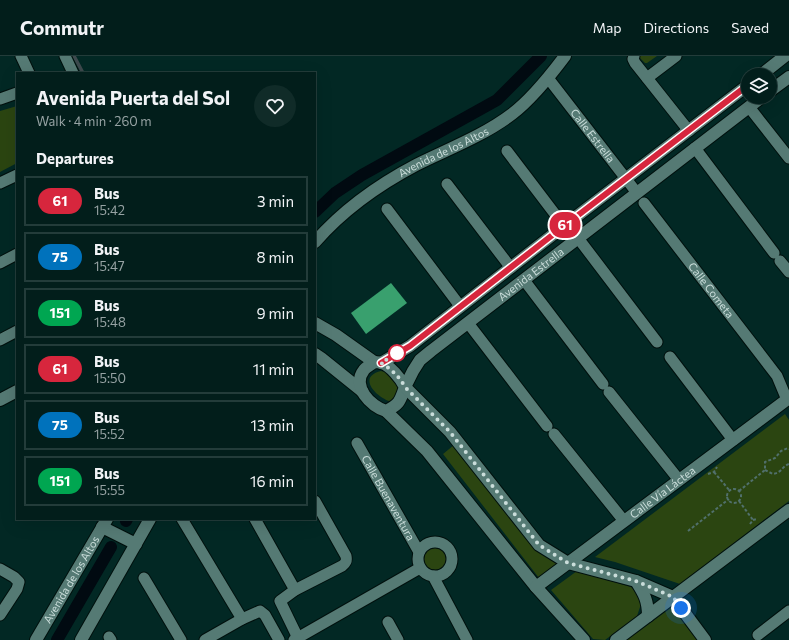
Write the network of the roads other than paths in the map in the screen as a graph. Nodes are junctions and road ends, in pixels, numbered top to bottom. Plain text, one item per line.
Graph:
1 (20, 56) edge
2 (66, 56) edge
3 (565, 56) edge
4 (634, 56) edge
5 (676, 56) edge
6 (786, 56) edge
7 (770, 68) edge
8 (28, 72) edge
9 (74, 72) edge
10 (789, 76) edge
11 (548, 78) junction
12 (647, 78) junction
13 (777, 85) edge
14 (741, 90) edge
15 (16, 93) edge
16 (0, 99) edge
17 (753, 104) edge
18 (749, 107) junction
19 (689, 131) junction
20 (695, 148) junction
21 (507, 151) dead end
22 (789, 158) edge
23 (16, 175) edge
24 (626, 179) junction
25 (0, 183) edge
26 (447, 184) dead end
27 (637, 193) junction
28 (644, 204) dead end
29 (387, 209) dead end
30 (564, 226) junction
31 (578, 238) junction
32 (316, 241) edge
33 (16, 255) edge
34 (0, 263) edge
35 (511, 268) junction
36 (789, 272) edge
37 (524, 280) junction
38 (460, 306) junction
39 (468, 323) junction
40 (316, 324) edge
41 (16, 332) edge
42 (0, 340) edge
43 (657, 342) dead end
44 (316, 355) edge
45 (670, 356) dead end
46 (378, 362) junction
47 (777, 376) junction
48 (789, 384) edge
49 (405, 387) junction
50 (362, 391) junction
51 (16, 392) edge
52 (0, 400) edge
53 (788, 400) edge
54 (386, 411) junction
55 (733, 440) junction
56 (357, 443) dead end
57 (679, 480) junction
58 (316, 503) edge
59 (789, 510) edge
60 (149, 520) edge
61 (183, 520) edge
62 (256, 520) edge
63 (624, 521) junction
64 (105, 523) edge
65 (136, 544) junction
66 (419, 552) junction
67 (568, 563) junction
68 (420, 568) junction
69 (0, 569) edge
70 (433, 576) junction
71 (144, 578) dead end
72 (636, 581) junction
73 (536, 587) junction
74 (295, 590) junction
75 (673, 597) junction
76 (0, 615) edge
77 (648, 616) junction
78 (787, 616) edge
79 (242, 619) junction
80 (388, 622) dead end
81 (758, 635) dead end
82 (297, 639) edge
83 (394, 639) edge
84 (36, 640) edge
85 (81, 640) edge
86 (181, 640) edge
87 (205, 640) edge
88 (279, 640) edge
89 (468, 640) edge
90 (584, 640) edge
91 (616, 640) edge
92 (705, 640) edge

1 - 8 street
2 - 9 street
3 - 11 street, Avenida de los Altos
4 - 12 street
5 - 12 street
6 - 7 street
10 - 13 street
11 - 24 street, Calle Estrella
11 - 32 street, Avenida de los Altos
12 - 19 street
14 - 19 street, Avenida Estrella
15 - 16 street
17 - 18 street, Avenida Estrella
18 - 20 street, Avenida Estrella
18 - 22 street
19 - 24 street, Avenida Estrella
20 - 27 street, Avenida Estrella
20 - 36 street
21 - 30 street
23 - 25 street
24 - 27 street, Calle Estrella
24 - 30 street, Avenida Estrella
26 - 35 street
27 - 31 street, Avenida Estrella
28 - 47 street, Calle Cometa
29 - 38 street
30 - 35 street, Avenida Estrella
31 - 37 street, Avenida Estrella
31 - 43 street
33 - 34 street
35 - 38 street, Avenida Estrella
37 - 39 street, Avenida Estrella
37 - 57 street
38 - 46 street, Avenida Estrella
39 - 49 street, Avenida Estrella
39 - 63 street
40 - 46 street
41 - 42 street
44 - 50 street
45 - 55 street
46 - 49 street
46 - 50 street
47 - 48 street, Calle Cometa
47 - 53 street, Calle Cometa
49 - 54 street
49 - 67 street
50 - 54 street
51 - 52 street
53 - 55 street, Calle Vía Láctea
54 - 73 street
55 - 57 street, Calle Vía Láctea
56 - 66 street, Calle Buenaventura
57 - 63 street, Calle Vía Láctea
58 - 74 street
59 - 75 street
60 - 65 street
61 - 79 street
62 - 74 street
63 - 67 street, Calle Vía Láctea
64 - 65 street
64 - 84 street, Avenida de los Altos
65 - 85 street
66 - 68 street
66 - 70 street
67 - 72 street
67 - 73 street, Calle Vía Láctea
68 - 70 street
68 - 82 street
69 - 76 street
70 - 89 street
71 - 86 street
72 - 75 street
72 - 77 street
73 - 90 street
74 - 82 street
75 - 77 street
75 - 92 street
77 - 91 street
78 - 81 street
79 - 87 street
79 - 88 street
80 - 83 street

